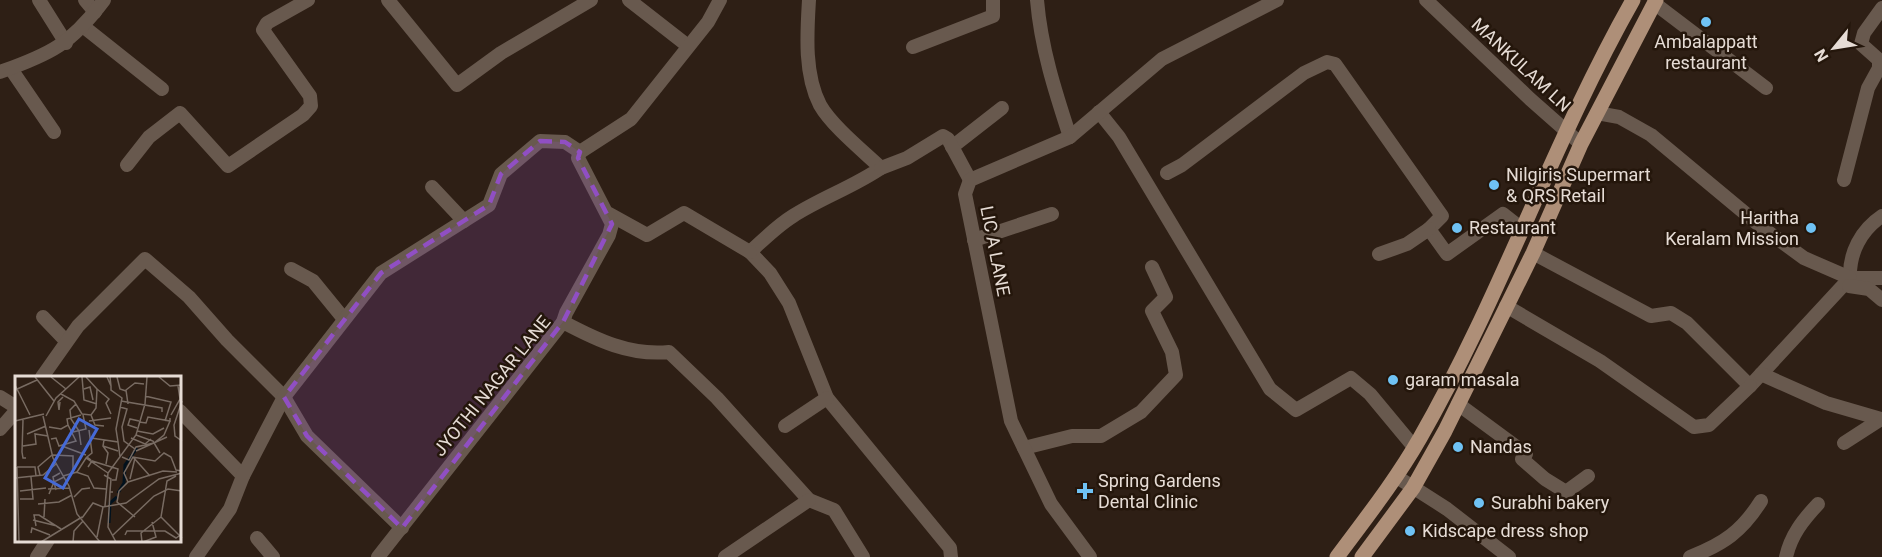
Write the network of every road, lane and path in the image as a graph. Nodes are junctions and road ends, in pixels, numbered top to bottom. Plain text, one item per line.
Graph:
1 (39, 0) edge
2 (85, 0) edge
3 (104, 0) edge
4 (388, 0) edge
5 (591, 0) edge
6 (629, 0) edge
7 (720, 0) edge
8 (808, 0) edge
9 (993, 0) edge
10 (1037, 0) edge
11 (1277, 0) edge
12 (1426, 0) edge
13 (1633, 0) edge
14 (1655, 1) edge
15 (300, 2) edge
16 (1882, 8) edge
17 (95, 12) junction
18 (84, 27) junction
19 (66, 43) junction
20 (688, 46) junction
21 (912, 47) dead end
22 (5, 71) edge
23 (1766, 88) dead end
24 (162, 89) dead end
25 (1002, 108) dead end
26 (1099, 112) junction
27 (1597, 113) junction
28 (54, 132) dead end
29 (1567, 132) junction
30 (1070, 137) junction
31 (1581, 144) junction
32 (952, 147) junction
33 (580, 152) junction
34 (127, 165) dead end
35 (880, 168) junction
36 (1167, 173) dead end
37 (970, 180) junction
38 (1844, 180) dead end
39 (432, 187) dead end
40 (609, 214) junction
41 (1052, 214) dead end
42 (1882, 216) edge
43 (464, 221) junction
44 (1429, 229) junction
45 (1522, 229) junction
46 (974, 240) junction
47 (750, 252) junction
48 (1533, 253) junction
49 (1379, 254) dead end
50 (1152, 267) dead end
51 (291, 268) dead end
52 (1882, 278) edge
53 (1847, 282) junction
54 (1882, 300) edge
55 (1506, 306) junction
56 (43, 317) dead end
57 (344, 319) junction
58 (563, 322) junction
59 (66, 340) junction
60 (1761, 374) junction
61 (43, 376) edge
62 (1750, 386) junction
63 (0, 397) edge
64 (284, 397) junction
65 (827, 398) junction
66 (1458, 404) junction
67 (15, 408) edge
68 (15, 410) edge
69 (182, 413) edge
70 (784, 426) dead end
71 (0, 429) edge
72 (1844, 443) dead end
73 (1414, 447) junction
74 (1024, 448) junction
75 (243, 476) junction
76 (1588, 476) dead end
77 (1396, 477) junction
78 (1413, 488) junction
79 (809, 501) junction
80 (1761, 501) dead end
81 (1818, 504) dead end
82 (402, 528) junction
83 (257, 538) dead end
84 (47, 542) edge
85 (37, 557) edge
86 (196, 557) edge
87 (273, 557) edge
88 (378, 557) edge
89 (725, 557) edge
90 (863, 557) edge
91 (951, 557) edge
92 (1090, 557) edge
93 (1337, 557) edge
94 (1362, 557) edge
95 (1509, 557) edge
96 (1690, 557) edge
97 (1786, 557) edge

1 - 19 street
2 - 17 street
3 - 17 street
4 - 5 street
6 - 20 street
7 - 20 street
8 - 35 street
9 - 21 street
10 - 30 street
11 - 26 street
12 - 29 street, MANKULAM LN
13 - 29 main road
14 - 23 street
14 - 27 main road
15 - 34 street
16 - 38 street
17 - 18 street
18 - 19 street
18 - 24 street
19 - 22 street
20 - 33 street
22 - 28 street
25 - 32 street
26 - 30 street
26 - 73 street
27 - 31 main road
27 - 53 street
29 - 31 street, MANKULAM LN
29 - 45 main road
30 - 37 street
31 - 48 main road
32 - 35 street
32 - 37 street
33 - 40 street
33 - 43 street
35 - 47 street
36 - 44 street
37 - 46 street, LIC A LANE
39 - 43 street
40 - 47 street
40 - 58 street
41 - 46 street
42 - 53 street
43 - 57 street
44 - 45 street
44 - 49 street
45 - 73 main road
46 - 74 street, LIC A LANE
47 - 65 street
48 - 55 main road
48 - 62 street
50 - 74 street
51 - 57 street
52 - 53 street
53 - 54 street
53 - 60 street
55 - 62 street
55 - 66 main road
56 - 59 street
57 - 64 street
58 - 79 street, JYOTHI NAGAR LANE
58 - 82 street, JYOTHI NAGAR LANE
59 - 61 street
59 - 64 street
60 - 62 street
60 - 72 street
63 - 67 street
64 - 75 street
64 - 82 street
65 - 70 street
65 - 91 street
66 - 76 street
66 - 78 main road
68 - 71 street
69 - 75 street
73 - 77 main road
74 - 92 street, LIC A LANE
75 - 86 street
77 - 78 street
77 - 93 main road
78 - 94 main road
78 - 95 street
79 - 89 street
79 - 90 street, JYOTHI NAGAR LANE
80 - 96 street
81 - 97 street
82 - 88 street, JYOTHI NAGAR LANE
83 - 87 street
84 - 85 street

